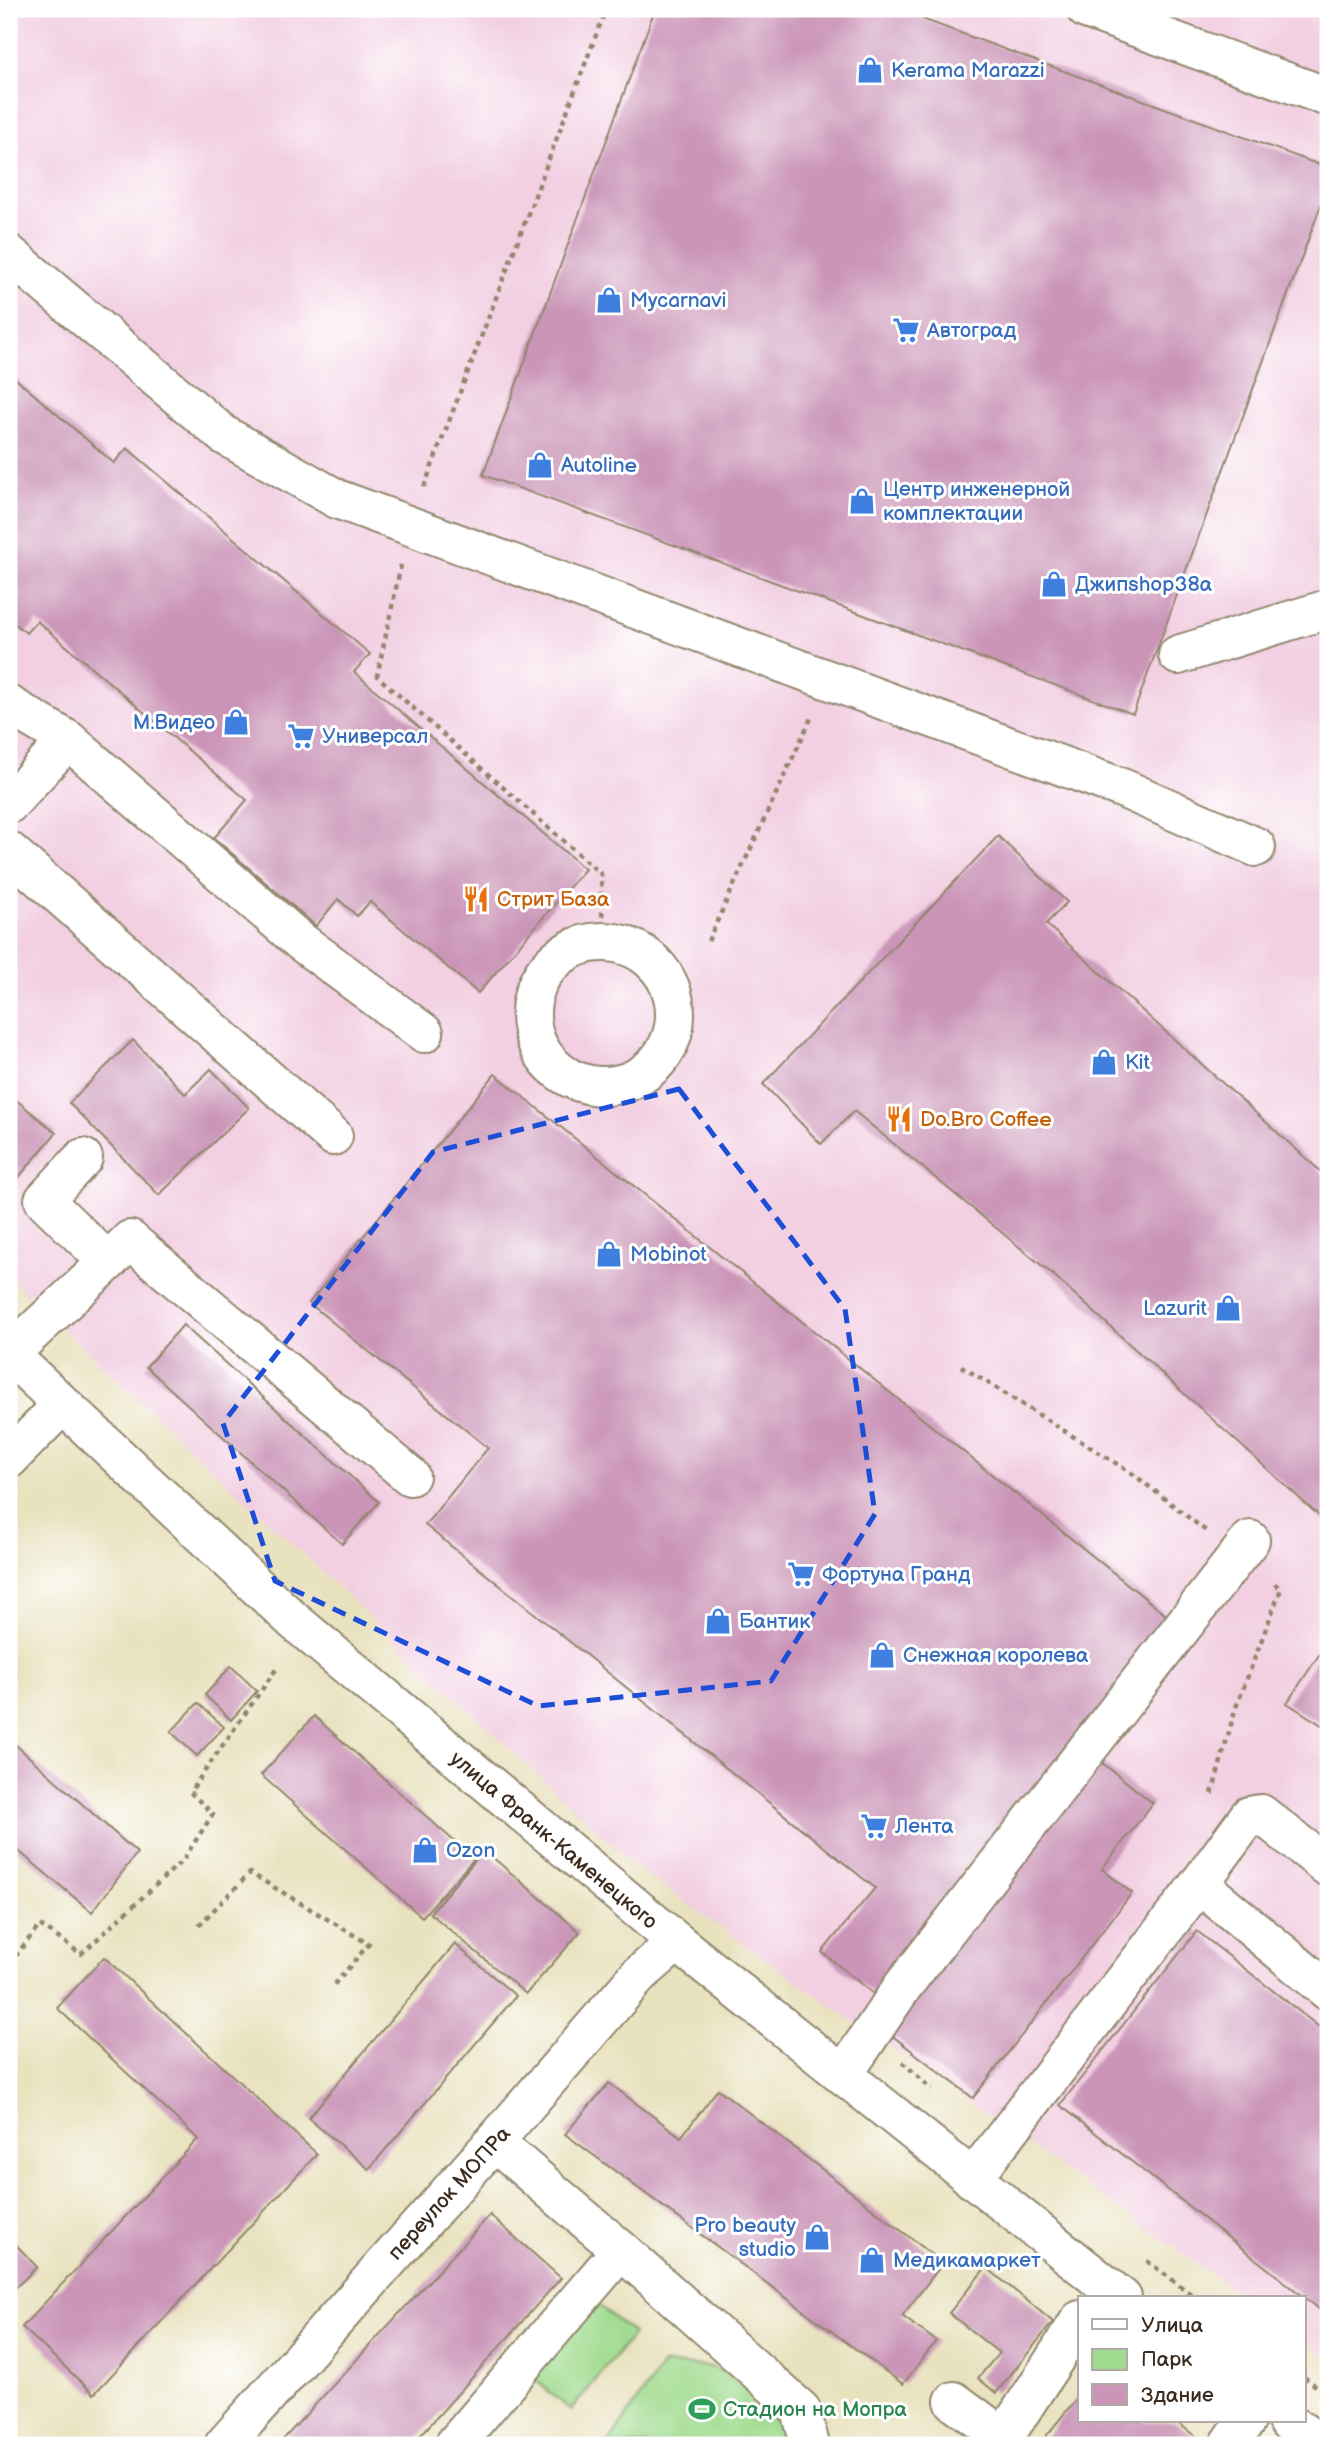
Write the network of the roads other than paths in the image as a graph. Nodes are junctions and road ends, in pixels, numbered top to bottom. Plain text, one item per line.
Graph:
1 (1086, 9) edge
2 (1328, 97) edge
3 (9, 254) edge
4 (1328, 609) edge
5 (1178, 655) dead end
6 (9, 705) edge
7 (68, 740) junction
8 (9, 804) edge
9 (1256, 847) dead end
10 (9, 851) edge
11 (424, 1033) dead end
12 (333, 1136) dead end
13 (83, 1158) dead end
14 (108, 1262) junction
15 (9, 1354) edge
16 (62, 1405) junction
17 (9, 1459) edge
18 (411, 1476) dead end
19 (1250, 1540) dead end
20 (1328, 1867) edge
21 (1199, 1884) junction
22 (677, 1942) junction
23 (1328, 1991) edge
24 (843, 2075) junction
25 (494, 2142) junction
26 (972, 2179) junction
27 (621, 2250) junction
28 (1106, 2293) edge
29 (1078, 2323) edge
30 (954, 2400) dead end
31 (1245, 2422) edge
32 (1288, 2422) edge
33 (1002, 2441) edge
34 (224, 2445) edge
35 (454, 2445) edge
36 (810, 2445) edge
37 (1229, 2445) edge
38 (1321, 2445) edge

1 - 2 main road
3 - 9 main road
4 - 5 main road
6 - 7 main road
7 - 8 main road
7 - 11 main road
10 - 12 main road
13 - 14 main road
14 - 15 main road
14 - 18 main road
15 - 16 main road, улица Франк-Каменецкого
16 - 17 main road
16 - 22 main road, улица Франк-Каменецкого
19 - 24 main road
20 - 21 main road
21 - 23 main road
21 - 26 main road
22 - 24 main road, улица Франк-Каменецкого
22 - 25 main road, переулок МОПРа
24 - 26 main road, улица Франк-Каменецкого
25 - 27 main road
25 - 34 main road, переулок МОПРа
26 - 28 main road, улица Франк-Каменецкого
27 - 35 main road
27 - 36 main road
29 - 33 main road
30 - 33 main road
31 - 37 main road
32 - 38 main road

